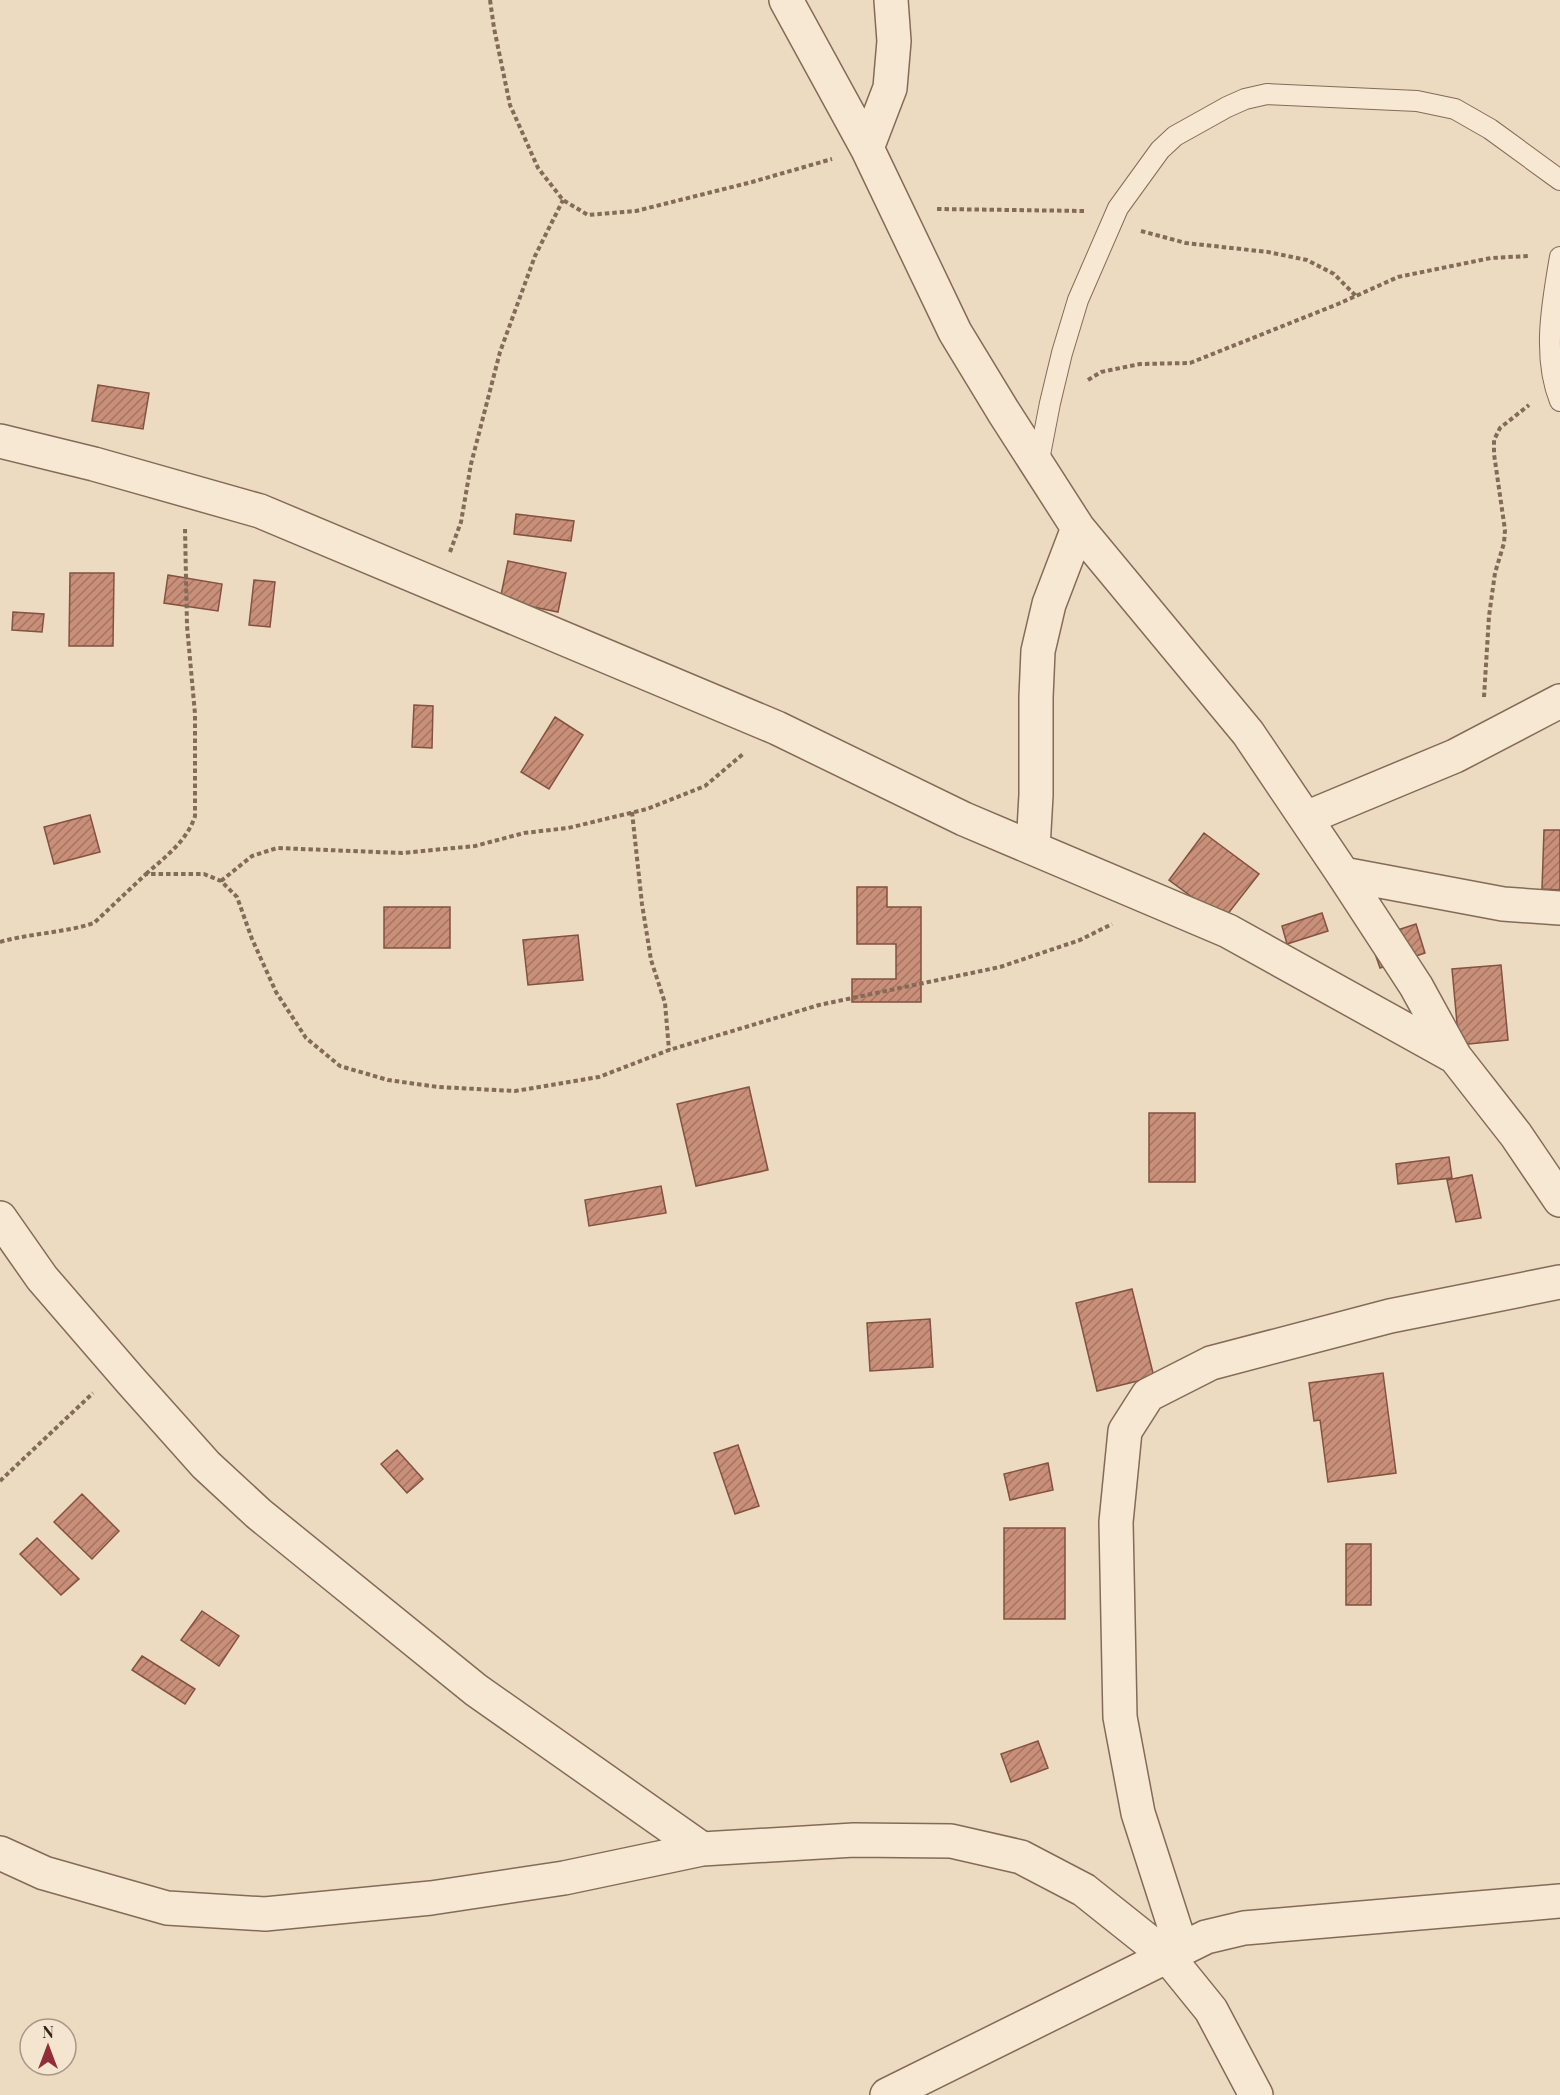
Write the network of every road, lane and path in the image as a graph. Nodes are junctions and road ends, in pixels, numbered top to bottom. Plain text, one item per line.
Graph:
1 (490, 0) edge
2 (786, 0) edge
3 (891, 0) edge
4 (867, 148) junction
5 (1560, 180) edge
6 (563, 200) junction
7 (896, 207) junction
8 (1113, 218) junction
9 (1531, 256) dead end
10 (1560, 257) edge
11 (1356, 296) junction
12 (1557, 392) edge
13 (1050, 403) junction
14 (0, 441) edge
15 (1038, 465) junction
16 (184, 489) junction
17 (1078, 528) junction
18 (438, 585) junction
19 (1560, 701) edge
20 (777, 728) junction
21 (1476, 745) junction
22 (632, 812) junction
23 (1306, 818) junction
24 (1033, 848) junction
25 (146, 874) junction
26 (1343, 874) junction
27 (221, 881) junction
28 (1158, 901) junction
29 (1560, 908) edge
30 (0, 942) edge
31 (669, 1050) junction
32 (1455, 1057) junction
33 (1560, 1200) edge
34 (0, 1218) edge
35 (1560, 1282) edge
36 (120, 1367) junction
37 (0, 1481) edge
38 (702, 1849) junction
39 (0, 1853) edge
40 (1560, 1900) edge
41 (1175, 1954) junction
42 (887, 2095) edge
43 (1256, 2095) edge

1 - 6 path
2 - 4 street
3 - 4 street
4 - 6 path
4 - 7 street
5 - 8 lane
6 - 18 path
7 - 8 path
7 - 15 street
8 - 11 path
8 - 13 lane
9 - 11 path
10 - 12 lane
11 - 13 path
12 - 21 path
13 - 15 lane
14 - 16 street
15 - 17 street
16 - 18 street
16 - 25 path
17 - 23 street
17 - 24 street
18 - 20 street
19 - 21 street
20 - 22 path
20 - 24 street
21 - 23 street
22 - 27 path
22 - 31 path
23 - 26 street
24 - 28 street
25 - 27 path
25 - 30 path
26 - 29 street
26 - 32 street
27 - 31 path
28 - 31 path
28 - 32 street
32 - 33 street
34 - 36 street
35 - 41 street
36 - 37 path
36 - 38 street
38 - 39 street
38 - 41 street
40 - 41 street
41 - 42 street
41 - 43 street

